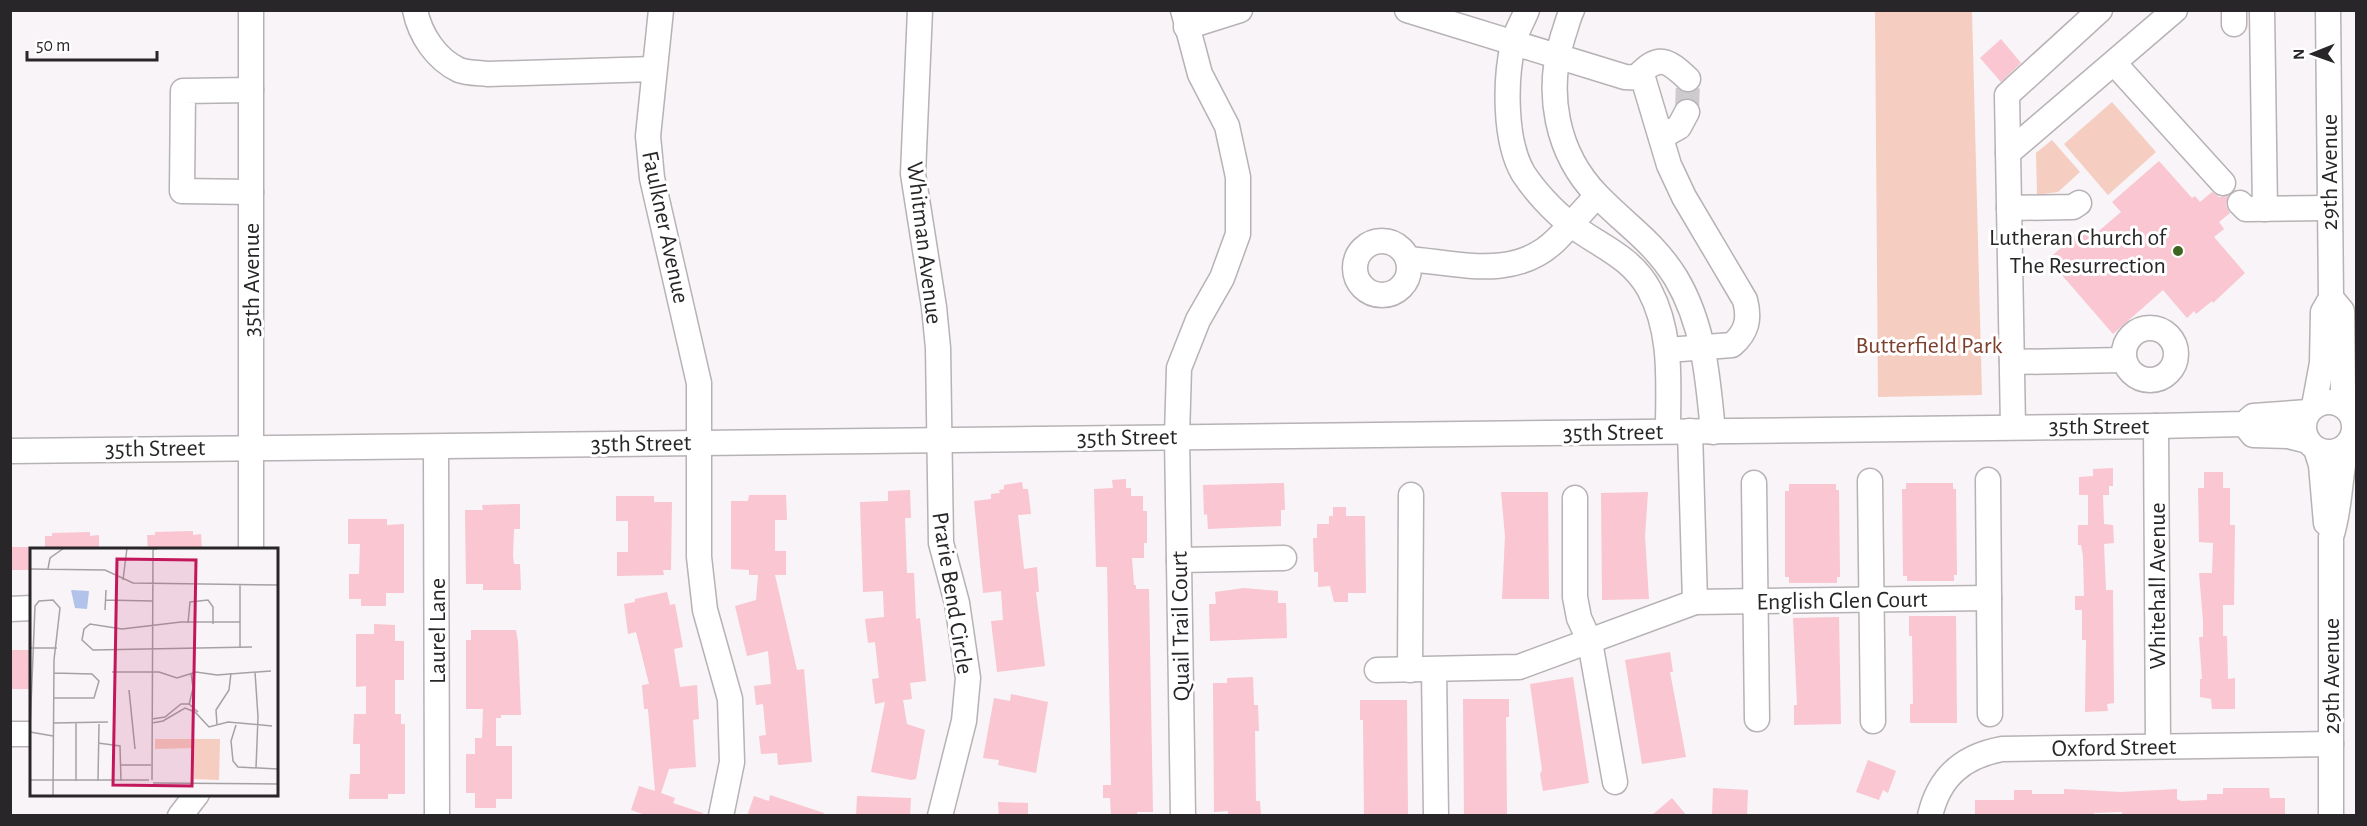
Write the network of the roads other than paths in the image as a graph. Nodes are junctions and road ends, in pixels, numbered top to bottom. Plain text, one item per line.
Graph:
1 (251, 10) edge
2 (414, 10) edge
3 (661, 10) edge
4 (920, 10) edge
5 (1240, 10) edge
6 (1407, 10) edge
7 (1527, 10) edge
8 (1572, 10) edge
9 (2100, 10) edge
10 (2175, 10) edge
11 (2262, 10) edge
12 (2328, 10) edge
13 (1184, 19) edge
14 (1513, 42) junction
15 (1557, 56) junction
16 (2114, 63) junction
17 (654, 69) junction
18 (1637, 77) junction
19 (1688, 79) dead end
20 (251, 90) junction
21 (1687, 112) tunnel mouth
22 (1661, 137) junction
23 (2008, 153) junction
24 (2223, 183) dead end
25 (251, 192) junction
26 (1597, 195) junction
27 (2079, 203) dead end
28 (2240, 203) dead end
29 (2009, 208) junction
30 (2328, 208) junction
31 (2265, 209) junction
32 (1569, 224) junction
33 (1408, 259) dead end
34 (2331, 297) junction
35 (1702, 346) junction
36 (1668, 350) junction
37 (2124, 360) dead end
38 (2012, 362) junction
39 (2311, 409) junction
40 (2351, 412) edge
41 (2244, 424) junction
42 (2156, 426) junction
43 (2013, 427) junction
44 (1691, 431) junction
45 (1177, 436) junction
46 (938, 439) junction
47 (2352, 440) edge
48 (699, 442) junction
49 (2312, 445) junction
50 (251, 447) junction
51 (436, 447) junction
52 (10, 451) edge
53 (1988, 480) dead end
54 (1870, 481) dead end
55 (1754, 483) dead end
56 (1411, 495) dead end
57 (1575, 498) dead end
58 (2331, 537) junction
59 (251, 548) edge
60 (1284, 558) dead end
61 (1179, 560) junction
62 (1989, 598) junction
63 (1872, 599) junction
64 (1756, 601) junction
65 (1695, 602) junction
66 (30, 608) edge
67 (10, 609) edge
68 (1590, 642) junction
69 (1377, 670) dead end
70 (1410, 670) junction
71 (1434, 670) junction
72 (1990, 714) dead end
73 (1757, 719) dead end
74 (1873, 721) dead end
75 (10, 734) edge
76 (30, 734) edge
77 (2331, 744) junction
78 (2158, 746) junction
79 (1615, 782) dead end
80 (196, 796) edge
81 (180, 816) edge
82 (437, 816) edge
83 (721, 816) edge
84 (940, 816) edge
85 (1183, 816) edge
86 (1436, 816) edge
87 (1930, 816) edge
88 (2331, 816) edge

1 - 20 street, 35th Avenue
2 - 17 street
3 - 17 street, Faulkner Avenue
4 - 46 street, Whitman Avenue
5 - 13 street
6 - 14 street
7 - 14 street
8 - 15 street
9 - 23 street
10 - 16 street
11 - 31 street
12 - 30 street, 29th Avenue
13 - 45 street, Quail Trail Court
14 - 15 street
14 - 32 street
15 - 18 street
15 - 26 street
16 - 23 street
16 - 24 street
17 - 48 street, Faulkner Avenue
18 - 19 street
18 - 22 street
20 - 25 street, 35th Avenue
20 - 25 street
21 - 22 street
22 - 35 street
23 - 29 street
25 - 50 street, 35th Avenue
26 - 32 street
26 - 35 street
27 - 29 street
28 - 31 street
29 - 38 street
30 - 31 street
30 - 34 street, 29th Avenue
32 - 33 street
32 - 36 street
34 - 39 street, 29th Avenue
34 - 40 street, 29th Avenue
35 - 36 street
35 - 44 street
36 - 44 street
37 - 38 street
38 - 43 street
39 - 40 street
39 - 41 street, 35th Street
39 - 49 street
40 - 47 street
41 - 42 street, 35th Street
41 - 49 street, 35th Street
42 - 43 street, 35th Street
42 - 78 street, Whitehall Avenue
43 - 44 street, 35th Street
44 - 45 street, 35th Street
44 - 65 street
45 - 46 street, 35th Street
45 - 61 street, Quail Trail Court
46 - 48 street, 35th Street
46 - 84 street, Prarie Bend Circle
47 - 49 street
47 - 58 street, 29th Avenue
48 - 51 street, 35th Street
48 - 83 street
49 - 58 street, 29th Avenue
50 - 51 street, 35th Street
50 - 52 street, 35th Street
50 - 59 street, 35th Avenue
51 - 82 street, Laurel Lane
53 - 62 street
54 - 63 street
55 - 64 street
56 - 70 street
57 - 68 street
58 - 77 street, 29th Avenue
60 - 61 street
61 - 85 street, Quail Trail Court
62 - 63 street, English Glen Court
62 - 72 street
63 - 64 street, English Glen Court
63 - 74 street
64 - 65 street, English Glen Court
64 - 73 street
65 - 68 street, English Glen Court
66 - 67 street
68 - 71 street, English Glen Court
68 - 79 street
69 - 70 street, English Glen Court
70 - 71 street, English Glen Court
71 - 86 street
75 - 76 street
77 - 78 street, Oxford Street
77 - 88 street, 29th Avenue
78 - 87 street, Oxford Street
80 - 81 street

